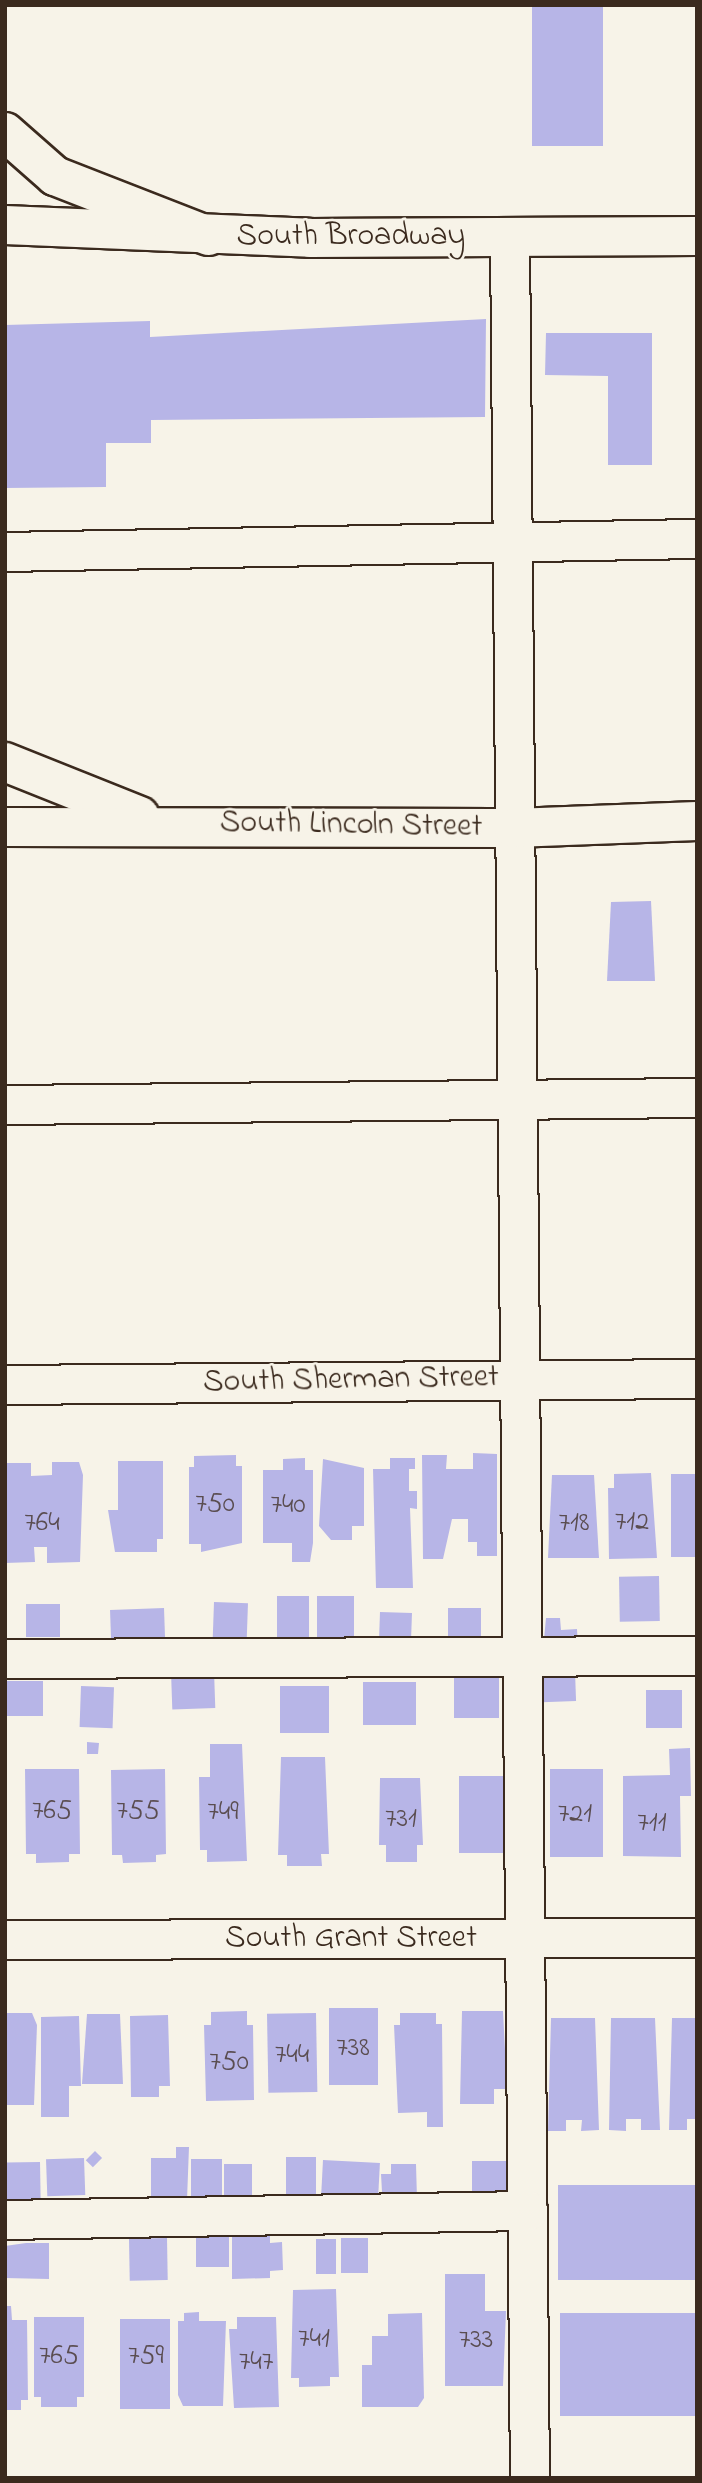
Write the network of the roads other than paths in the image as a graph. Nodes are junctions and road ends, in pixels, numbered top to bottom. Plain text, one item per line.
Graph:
1 (5, 132) edge
2 (5, 225) edge
3 (209, 236) junction
4 (697, 236) edge
5 (510, 238) junction
6 (697, 539) edge
7 (512, 542) junction
8 (5, 552) edge
9 (5, 762) edge
10 (697, 821) edge
11 (165, 824) junction
12 (5, 827) edge
13 (514, 828) junction
14 (697, 1098) edge
15 (516, 1100) junction
16 (5, 1105) edge
17 (518, 1379) junction
18 (697, 1379) edge
19 (5, 1385) edge
20 (520, 1655) junction
21 (697, 1656) edge
22 (5, 1659) edge
23 (697, 1938) edge
24 (523, 1939) junction
25 (5, 1940) edge
26 (528, 2211) junction
27 (5, 2220) edge
28 (530, 2478) edge

1 - 3 main road
2 - 3 main road, South Broadway
3 - 5 main road, South Broadway
4 - 5 main road, South Broadway
5 - 7 main road
6 - 7 main road
7 - 8 main road
7 - 13 main road
9 - 11 main road
10 - 13 main road, South Lincoln Street
11 - 12 main road, South Lincoln Street
11 - 13 main road, South Lincoln Street
13 - 15 main road
14 - 15 main road
15 - 16 main road
15 - 17 main road
17 - 18 main road, South Sherman Street
17 - 19 main road, South Sherman Street
17 - 20 main road
20 - 21 main road
20 - 22 main road
20 - 24 main road
23 - 24 main road, South Grant Street
24 - 25 main road, South Grant Street
24 - 26 main road
26 - 27 main road
26 - 28 main road

